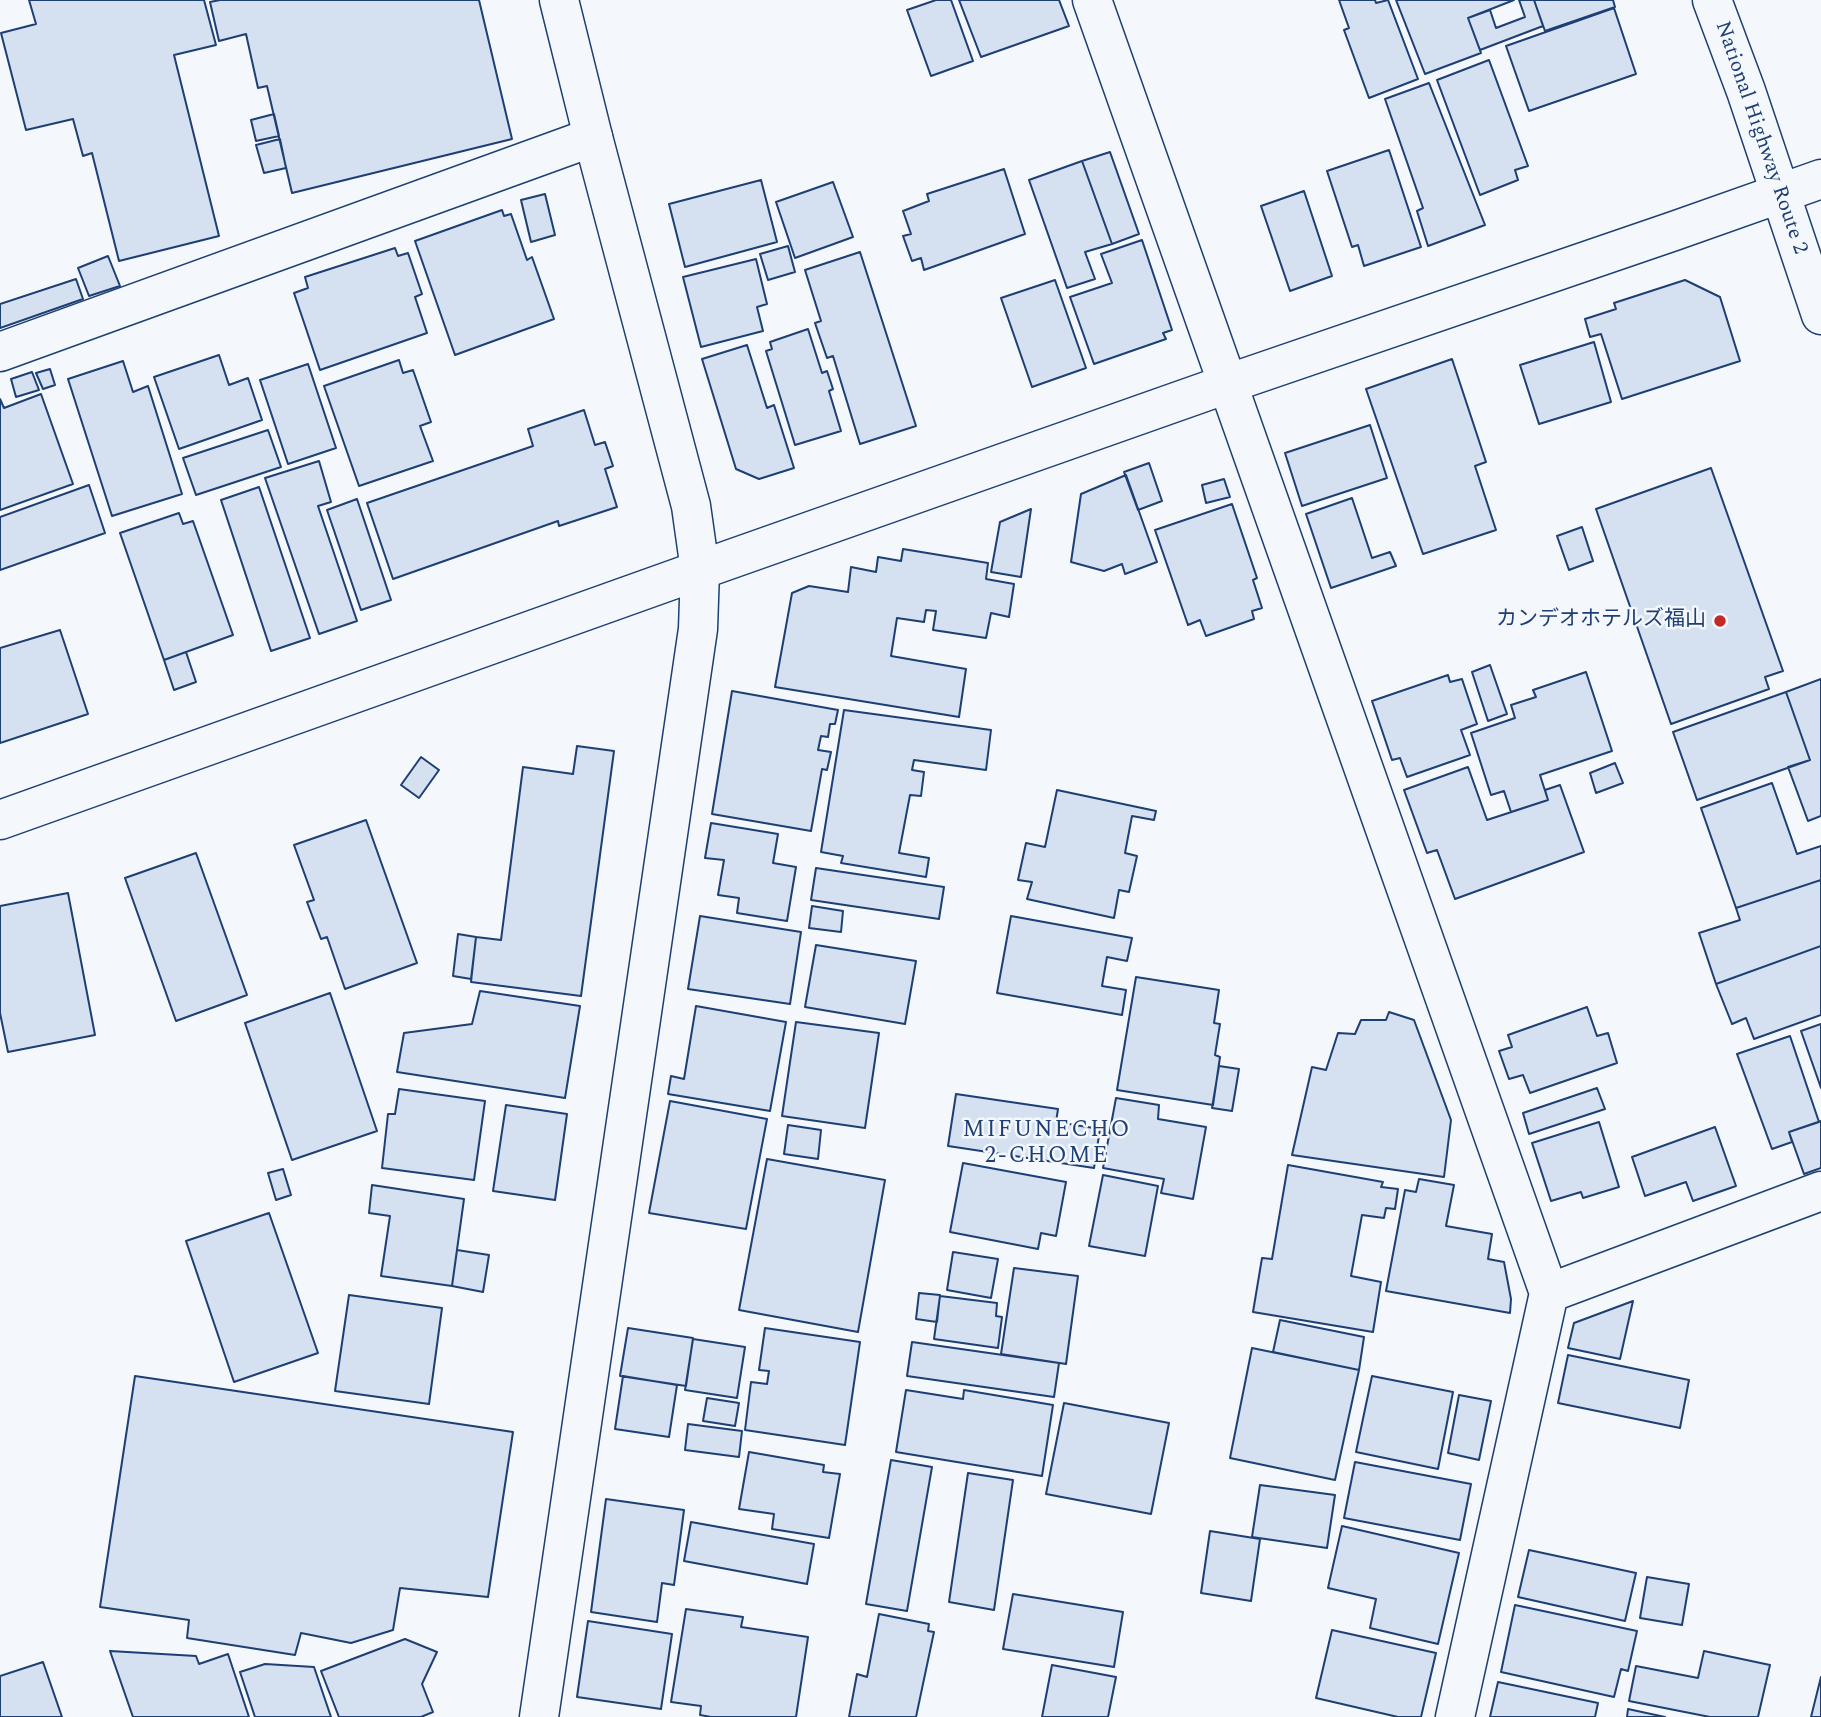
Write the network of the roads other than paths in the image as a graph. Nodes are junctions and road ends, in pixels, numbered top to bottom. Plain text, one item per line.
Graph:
1 (559, 0) edge
2 (1092, 0) edge
3 (1712, 0) edge
4 (593, 137) junction
5 (1821, 179) edge
6 (1779, 192) junction
7 (1821, 315) edge
8 (0, 352) edge
9 (1227, 384) junction
10 (700, 570) junction
11 (0, 820) edge
12 (1821, 1191) edge
13 (1549, 1293) junction
14 (539, 1717) edge
15 (1455, 1717) edge

1 - 4 main road
2 - 9 main road
3 - 6 main road, National Highway Route 2
4 - 8 main road
4 - 10 main road
5 - 6 main road
6 - 7 main road, National Highway Route 2
6 - 9 main road
9 - 10 main road
9 - 13 main road
10 - 11 main road
10 - 14 main road
12 - 13 main road
13 - 15 main road

